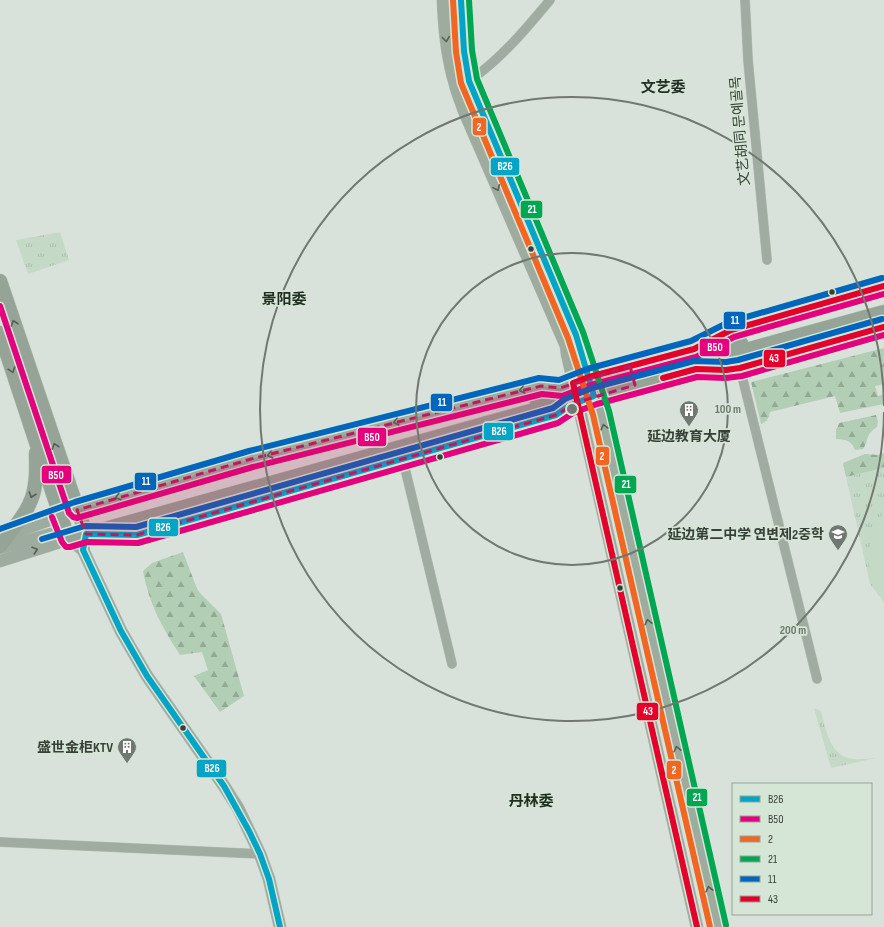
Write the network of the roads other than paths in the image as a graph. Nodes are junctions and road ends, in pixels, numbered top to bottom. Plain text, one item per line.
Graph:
1 (443, 0) edge
2 (461, 0) edge
3 (550, 0) edge
4 (745, 0) edge
5 (469, 81) junction
6 (766, 260) dead end
7 (0, 281) edge
8 (884, 286) edge
9 (884, 302) edge
10 (884, 312) edge
11 (884, 327) edge
12 (0, 333) edge
13 (694, 349) junction
14 (630, 366) junction
15 (740, 368) junction
16 (696, 370) junction
17 (589, 377) junction
18 (635, 385) junction
19 (567, 386) junction
20 (594, 396) junction
21 (573, 404) junction
22 (36, 442) junction
23 (403, 460) junction
24 (77, 510) junction
25 (60, 515) junction
26 (84, 530) junction
27 (68, 534) junction
28 (2, 541) edge
29 (83, 550) junction
30 (0, 561) edge
31 (452, 664) dead end
32 (816, 679) dead end
33 (0, 842) edge
34 (260, 854) junction
35 (280, 927) edge
36 (697, 927) edge
37 (718, 927) edge

1 -> 19 main road
2 - 5 main road
3 - 5 street
4 - 6 street, 文艺胡同 문예골목
5 - 17 main road
24 -> 7 main road
8 - 13 main road
9 - 13 main road
10 - 16 main road
11 - 15 main road
12 -> 22 main road
13 - 14 main road
14 - 17 main road
14 - 18 main road
15 - 16 main road
15 - 32 street
16 - 18 main road
17 - 19 main road
17 - 20 main road
18 - 20 main road
19 - 21 main road
19 -> 24 main road
19 - 26 main road
20 - 21 main road
37 -> 20 main road
21 - 23 main road
21 - 26 main road
21 - 36 main road
22 - 25 main road
22 -> 28 main road
23 - 26 main road
23 - 31 street
24 - 25 main road
24 - 26 main road
25 - 27 main road
25 - 28 main road
26 - 27 main road
26 - 29 main road
27 - 28 main road
27 - 29 main road
30 -> 27 main road
29 - 34 main road
33 - 34 street
34 - 35 main road

